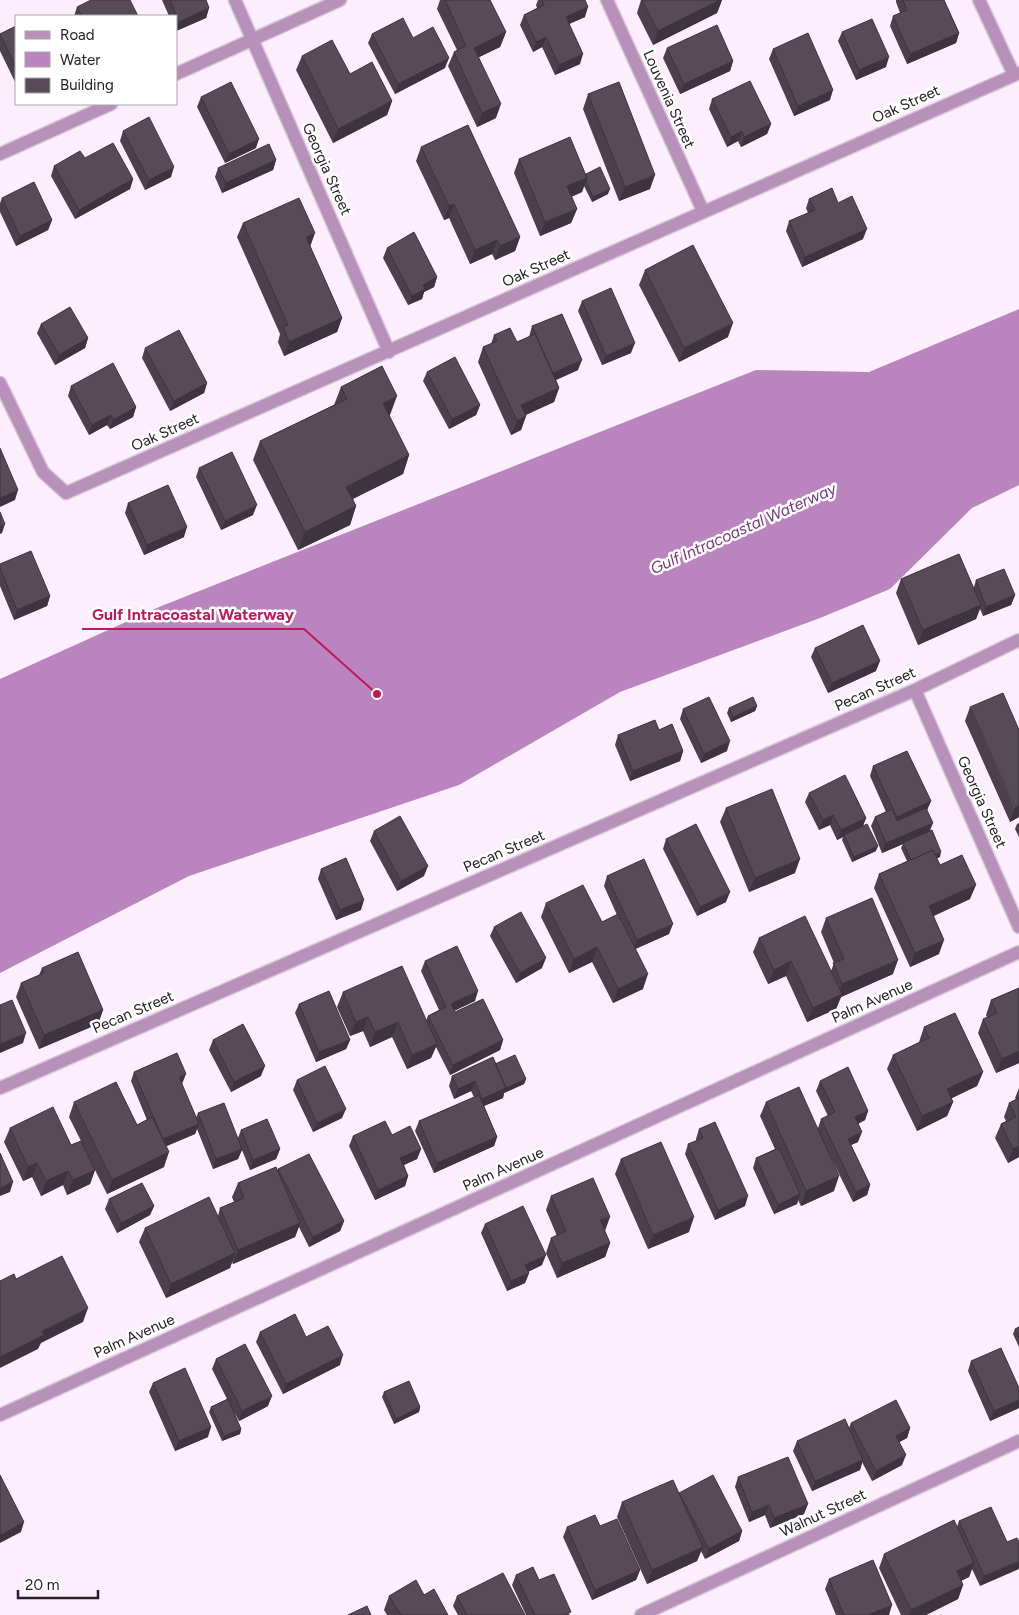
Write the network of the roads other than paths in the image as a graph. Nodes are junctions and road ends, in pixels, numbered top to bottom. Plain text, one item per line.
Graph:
1 (235, 0) edge
2 (340, 0) edge
3 (607, 0) edge
4 (980, 0) edge
5 (253, 40) junction
6 (178, 73) edge
7 (1016, 74) edge
8 (109, 105) edge
9 (0, 154) edge
10 (702, 211) junction
11 (389, 352) junction
12 (0, 384) edge
13 (1019, 640) edge
14 (915, 690) junction
15 (1019, 927) edge
16 (1019, 952) edge
17 (0, 1088) edge
18 (0, 1414) edge
19 (1019, 1440) edge
20 (640, 1615) edge

1 - 5 street, Georgia Street
2 - 5 street
3 - 10 street, Louvenia Street
4 - 7 street
5 - 6 street
5 - 11 street, Georgia Street
7 - 10 street, Oak Street
8 - 9 street
10 - 11 street, Oak Street
11 - 12 street, Oak Street
13 - 14 street, Pecan Street
14 - 15 street, Georgia Street
14 - 17 street, Pecan Street
16 - 18 street, Palm Avenue
19 - 20 street, Walnut Street

